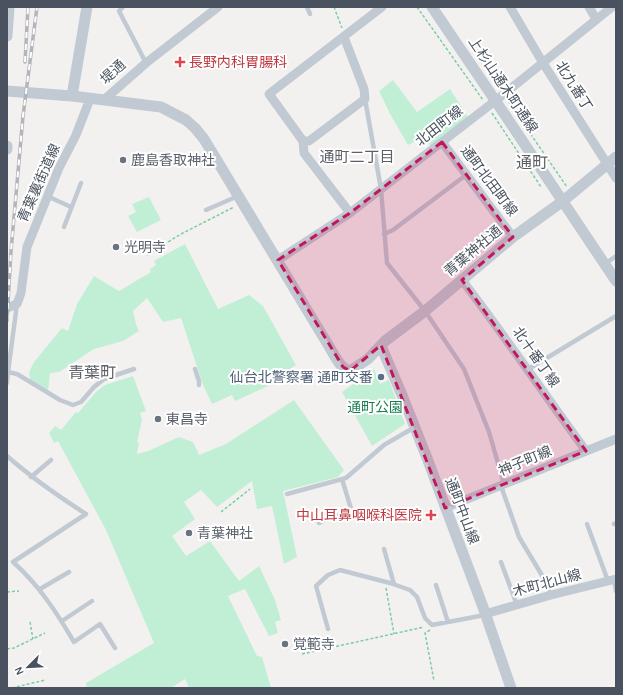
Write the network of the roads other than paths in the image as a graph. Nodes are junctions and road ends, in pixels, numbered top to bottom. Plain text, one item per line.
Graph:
1 (9, 7) edge
2 (86, 7) edge
3 (123, 7) edge
4 (218, 7) edge
5 (307, 7) edge
6 (382, 7) edge
7 (432, 7) edge
8 (510, 7) edge
9 (589, 7) edge
10 (612, 7) edge
11 (310, 14) dead end
12 (596, 19) junction
13 (7, 34) edge
14 (345, 36) junction
15 (146, 63) junction
16 (543, 63) junction
17 (7, 91) edge
18 (72, 96) junction
19 (90, 99) junction
20 (105, 100) junction
21 (365, 100) junction
22 (496, 100) junction
23 (302, 141) junction
24 (442, 142) junction
25 (7, 146) edge
26 (7, 149) edge
27 (616, 157) edge
28 (607, 164) junction
29 (466, 175) junction
30 (616, 178) edge
31 (81, 183) dead end
32 (381, 189) junction
33 (47, 196) junction
34 (240, 199) junction
35 (563, 201) junction
36 (71, 207) junction
37 (206, 210) dead end
38 (350, 213) junction
39 (64, 227) dead end
40 (384, 234) junction
41 (513, 237) junction
42 (616, 256) edge
43 (278, 260) junction
44 (605, 264) junction
45 (462, 280) junction
46 (616, 281) edge
47 (18, 304) junction
48 (7, 308) edge
49 (425, 311) junction
50 (616, 316) edge
51 (381, 346) junction
52 (134, 369) dead end
53 (195, 369) dead end
54 (527, 370) junction
55 (8, 372) junction
56 (7, 383) edge
57 (199, 385) dead end
58 (415, 427) junction
59 (616, 439) edge
60 (586, 451) junction
61 (7, 456) edge
62 (50, 460) dead end
63 (31, 477) junction
64 (342, 479) junction
65 (503, 485) junction
66 (287, 494) dead end
67 (445, 508) junction
68 (319, 523) dead end
69 (587, 524) dead end
70 (384, 549) dead end
71 (501, 562) dead end
72 (69, 572) dead end
73 (613, 580) edge
74 (394, 584) junction
75 (436, 585) dead end
76 (40, 589) junction
77 (616, 591) edge
78 (551, 595) junction
79 (92, 601) dead end
80 (517, 605) junction
81 (485, 614) junction
82 (62, 621) junction
83 (448, 622) junction
84 (328, 629) dead end
85 (115, 648) dead end
86 (511, 688) edge

1 - 13 street
2 - 18 street
3 - 15 lane
4 - 15 street, 堤通
5 - 11 lane
6 - 14 street
7 - 22 street, 上杉山通木町通線
8 - 16 street, 北九番丁
9 - 12 street
10 - 12 street, 北田町線
12 - 16 street, 北田町線
14 - 21 street
14 - 23 street
15 - 20 street, 堤通
16 - 22 street, 北田町線
16 - 28 street, 北九番丁
17 - 18 street, 堤通
18 - 19 street, 堤通
19 - 20 street, 堤通
19 - 33 street, 青葉裏街道線
20 - 34 street
21 - 23 street
21 - 32 lane
22 - 24 street, 北田町線
22 - 35 street, 上杉山通木町通線
23 - 38 street
24 - 29 street, 通町北田町線
24 - 32 street, 北田町線
25 - 26 street
27 - 28 street, 青葉神社通
28 - 30 street, 北九番丁
28 - 35 street, 青葉神社通
29 - 40 lane
29 - 41 street, 通町北田町線
31 - 36 lane
32 - 38 street, 北田町線
32 - 40 lane
33 - 36 lane
33 - 47 street, 青葉裏街道線
34 - 37 lane
34 - 43 street
35 - 41 street, 青葉神社通
35 - 44 street, 上杉山通木町通線
36 - 39 lane
38 - 43 street, 北田町線
40 - 49 lane
41 - 45 street, 青葉神社通
42 - 44 lane
43 - 51 street, 青葉神社通
44 - 46 street, 上杉山通木町通線
45 - 49 street, 青葉神社通
45 - 54 street, 北十番丁線
47 - 48 street
47 - 55 lane
49 - 51 street, 青葉神社通
49 - 65 lane
50 - 54 lane
51 - 58 street, 通町中山線
52 - 55 lane
53 - 57 lane
54 - 60 street, 北十番丁線
55 - 56 lane
58 - 64 lane
58 - 67 street, 通町中山線
59 - 60 street, 神子町線
60 - 65 street, 神子町線
61 - 63 lane
62 - 63 lane
63 - 76 lane
64 - 66 lane
64 - 68 lane
65 - 67 street, 神子町線
65 - 78 lane
67 - 81 street, 通町中山線
69 - 73 lane
70 - 74 lane
71 - 80 lane
72 - 76 lane
73 - 77 lane
73 - 78 street, 木町北山線
74 - 83 lane
74 - 84 lane
75 - 83 lane
76 - 82 lane
78 - 80 street, 木町北山線
79 - 82 lane
80 - 81 street, 木町北山線
81 - 83 lane
81 - 86 street, 通町中山線
82 - 85 lane

